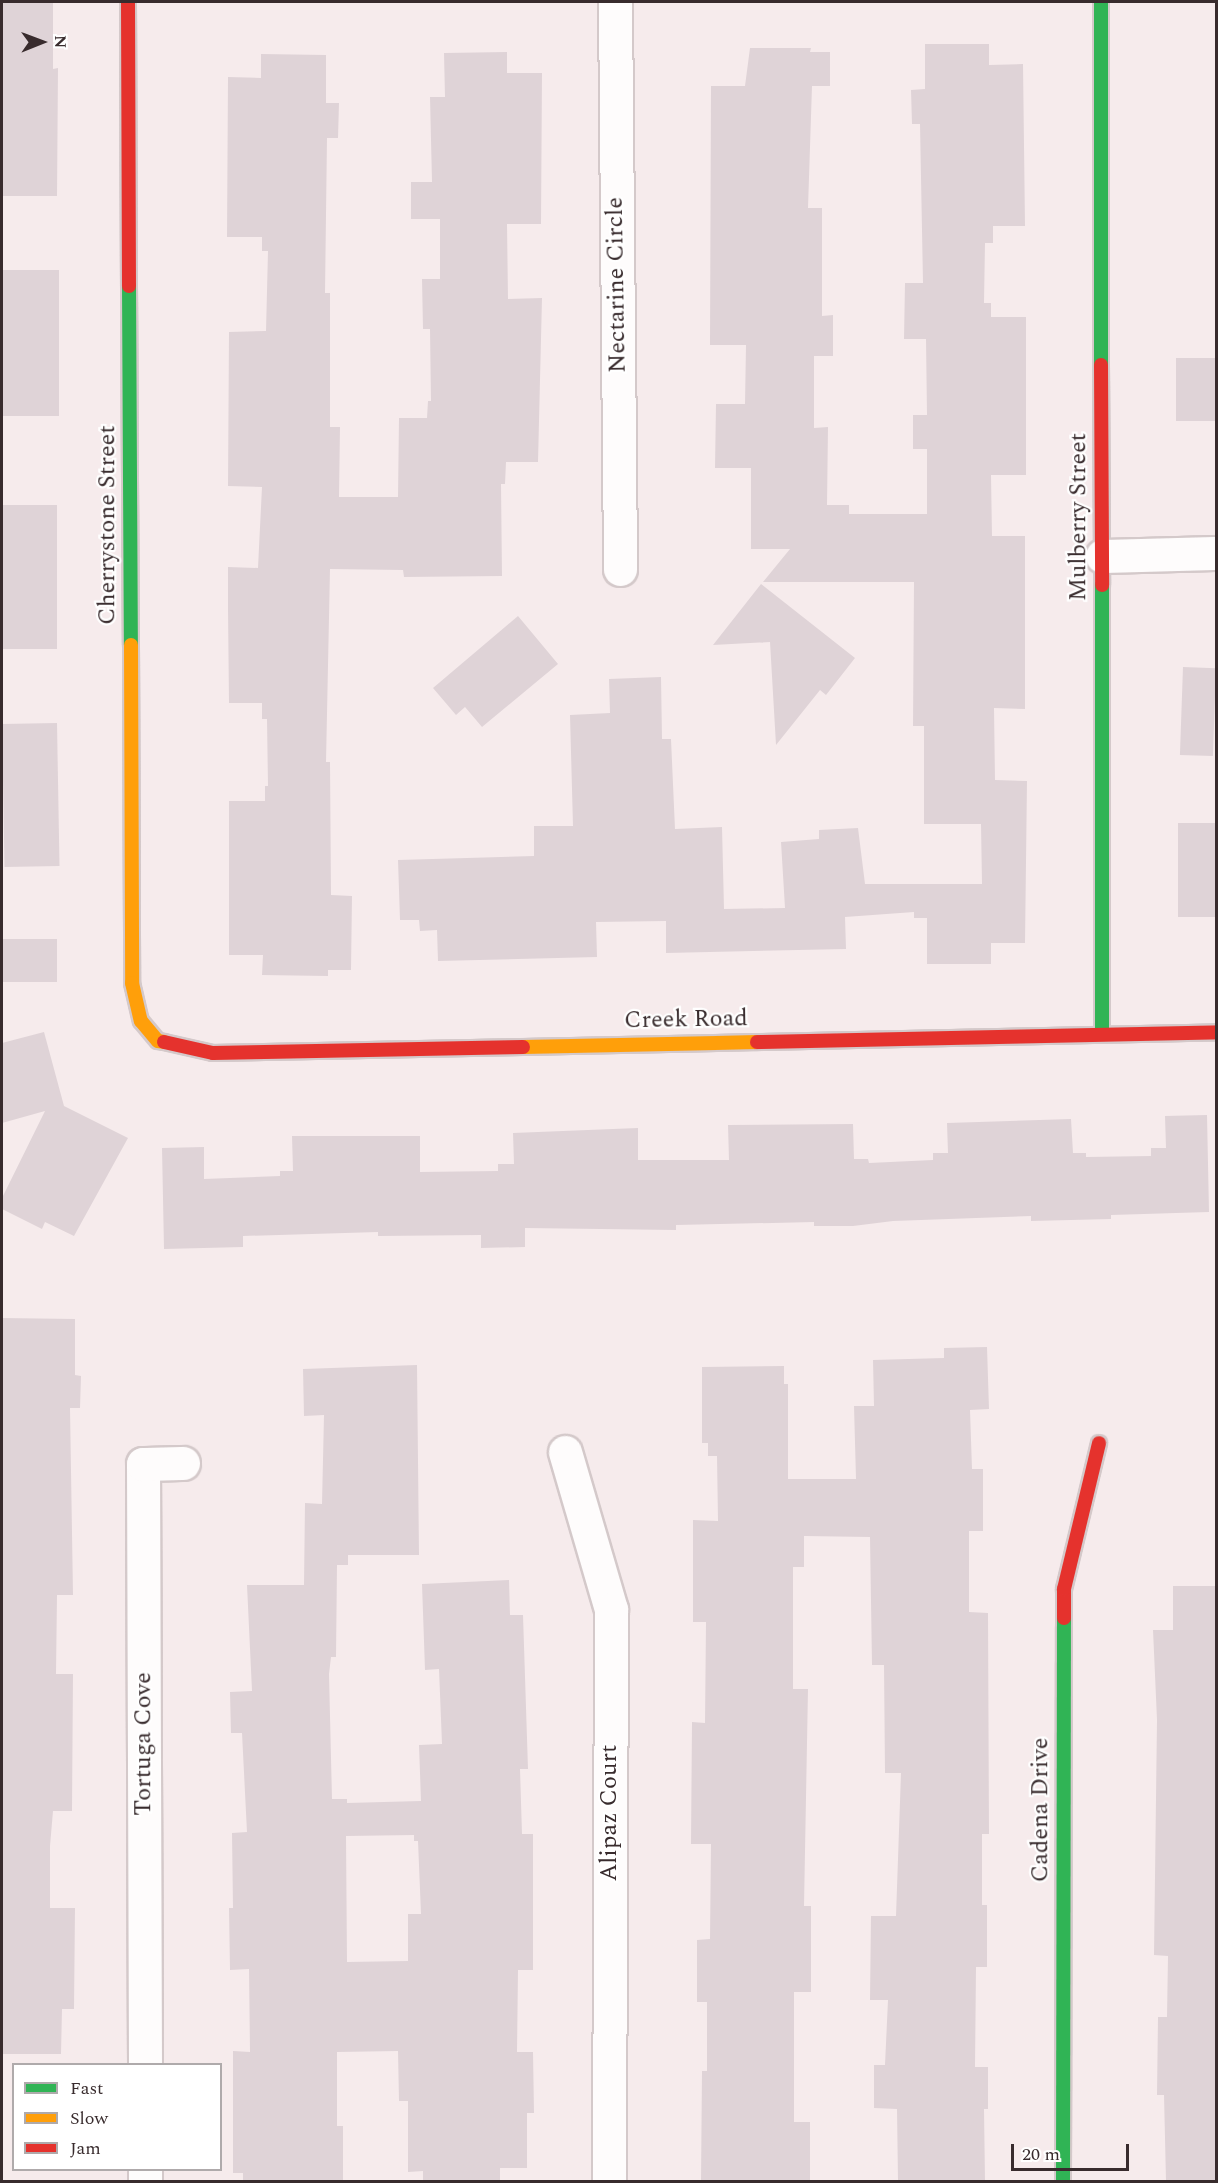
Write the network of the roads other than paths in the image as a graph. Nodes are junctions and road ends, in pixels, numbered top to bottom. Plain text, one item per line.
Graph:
1 (128, 2) edge
2 (615, 2) edge
3 (1101, 2) edge
4 (1216, 553) edge
5 (1102, 556) junction
6 (620, 569) dead end
7 (1216, 1032) edge
8 (1102, 1033) junction
9 (158, 1041) joint
10 (1099, 1443) dead end
11 (565, 1452) dead end
12 (183, 1463) dead end
13 (145, 2063) edge
14 (609, 2181) edge
15 (1063, 2181) edge

1 - 9 street, Cherrystone Street
2 - 6 street, Nectarine Circle
3 - 5 street, Mulberry Street
4 - 5 street
5 - 8 street, Mulberry Street
7 - 8 street, Creek Road
8 - 9 street, Creek Road
10 - 15 street, Cadena Drive
11 - 14 street, Alipaz Court
12 - 13 street, Tortuga Cove

